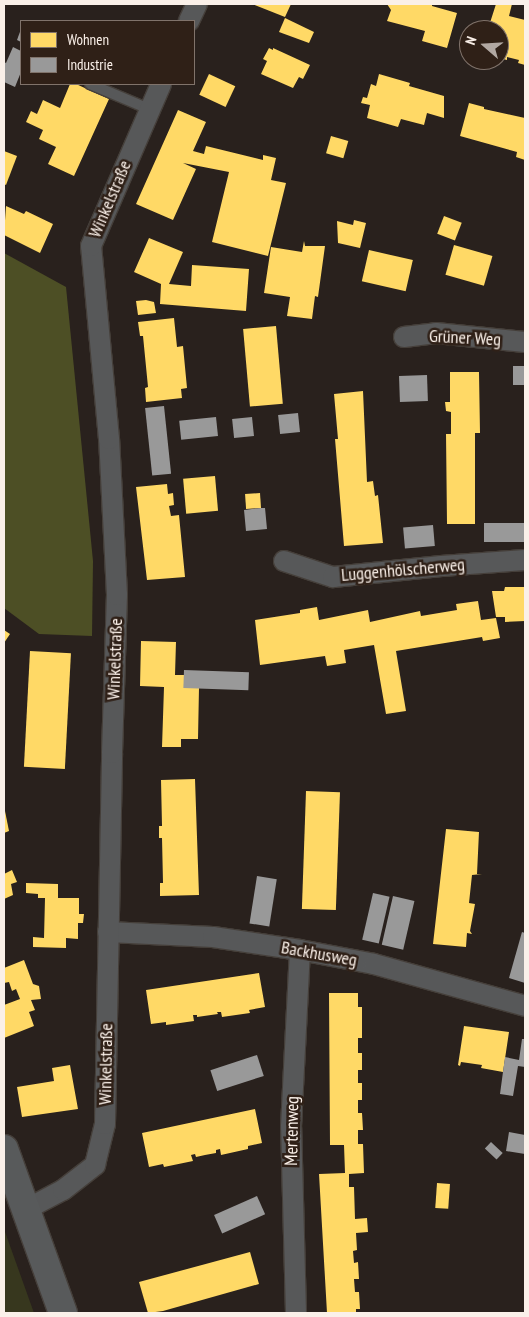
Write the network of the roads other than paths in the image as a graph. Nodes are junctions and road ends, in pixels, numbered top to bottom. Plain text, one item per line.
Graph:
1 (197, 4) edge
2 (189, 20) edge
3 (92, 85) edge
4 (160, 85) edge
5 (149, 109) junction
6 (404, 337) dead end
7 (525, 342) edge
8 (525, 560) edge
9 (284, 561) dead end
10 (108, 932) junction
11 (300, 950) junction
12 (525, 1006) edge
13 (4, 1149) edge
14 (25, 1210) junction
15 (63, 1313) edge
16 (296, 1313) edge

1 - 2 street
3 - 5 lane
4 - 5 street, Winkelstraße
5 - 10 street, Winkelstraße
6 - 7 street, Grüner Weg
8 - 9 street, Luggenhölscherweg
10 - 11 street, Backhusweg
10 - 14 street, Winkelstraße
11 - 12 street, Backhusweg
11 - 16 street, Mertenweg
13 - 14 street
14 - 15 street

